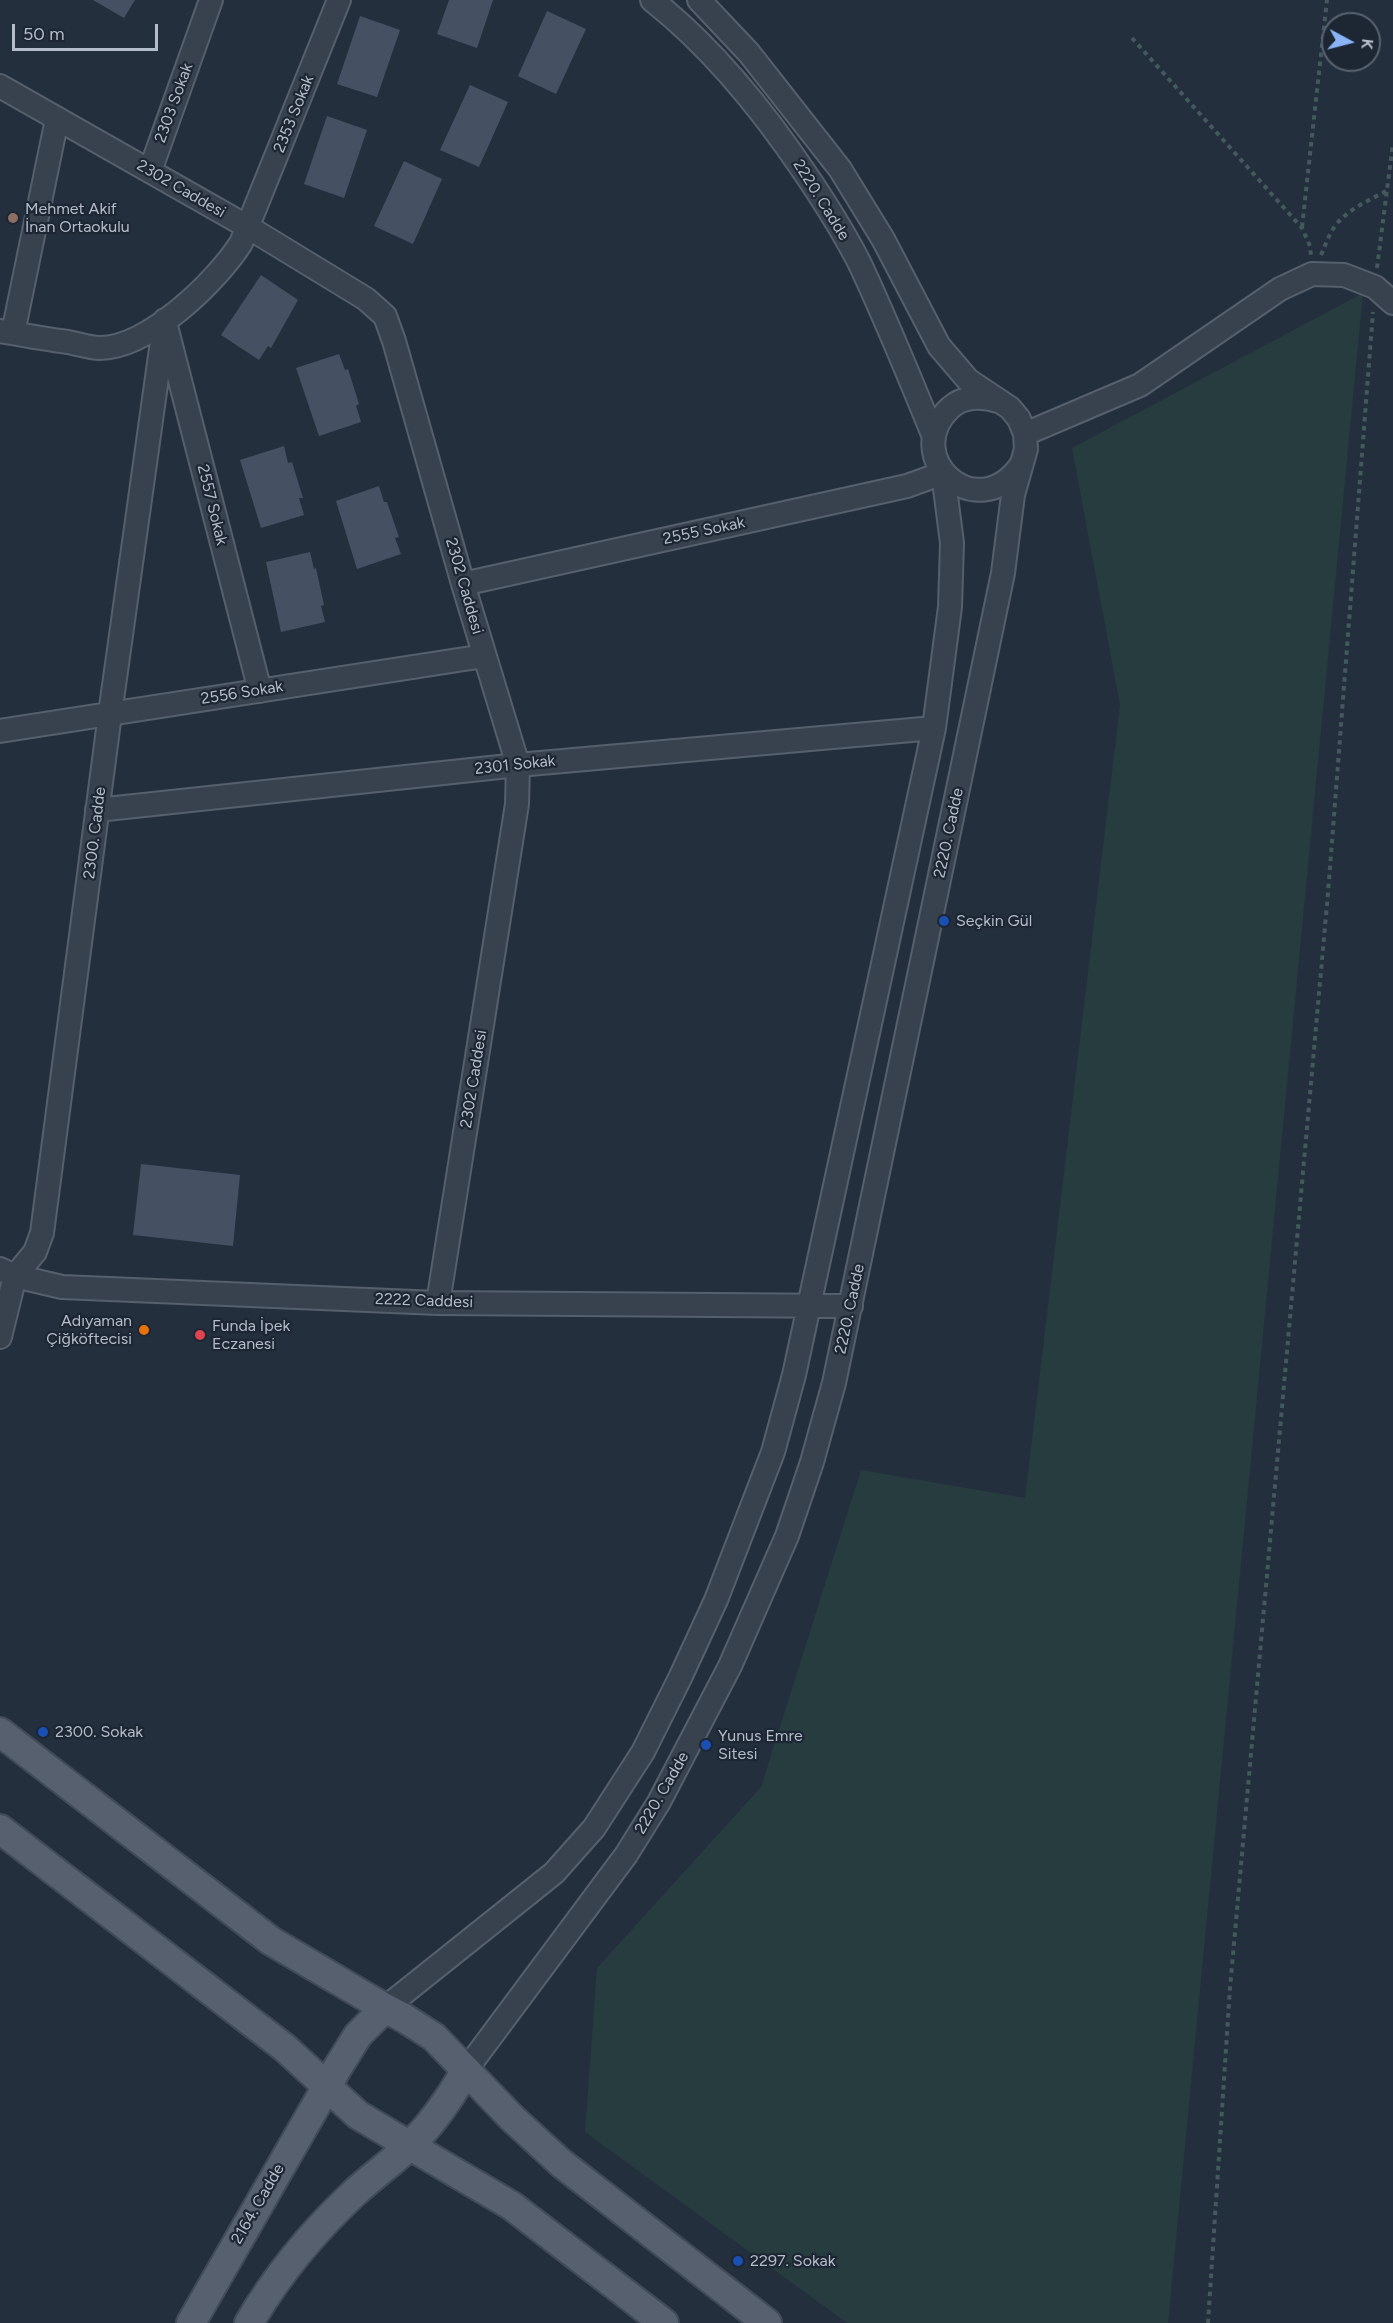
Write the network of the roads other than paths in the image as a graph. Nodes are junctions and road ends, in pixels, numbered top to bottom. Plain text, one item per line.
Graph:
1 (211, 0) edge
2 (339, 0) edge
3 (652, 0) edge
4 (699, 0) edge
5 (0, 86) edge
6 (57, 119) junction
7 (150, 171) junction
8 (248, 227) junction
9 (1393, 303) edge
10 (165, 320) junction
11 (7, 332) edge
12 (1010, 408) junction
13 (1025, 434) junction
14 (934, 437) junction
15 (1022, 464) junction
16 (943, 473) junction
17 (463, 585) junction
18 (484, 656) junction
19 (260, 691) junction
20 (110, 714) junction
21 (934, 728) junction
22 (0, 731) edge
23 (518, 765) junction
24 (98, 810) junction
25 (8, 1272) edge
26 (438, 1303) junction
27 (809, 1306) junction
28 (851, 1306) junction
29 (0, 1337) edge
30 (0, 1732) edge
31 (0, 1829) edge
32 (385, 2008) junction
33 (465, 2070) junction
34 (327, 2087) junction
35 (410, 2146) junction
36 (191, 2323) edge
37 (249, 2323) edge
38 (664, 2323) edge
39 (767, 2323) edge

1 - 7 street, 2303 Sokak
2 - 8 street, 2353 Sokak
3 - 14 street, 2220. Cadde
4 - 12 street, 2220. Cadde
5 - 6 street, 2302 Caddesi
6 - 7 street, 2302 Caddesi
6 - 11 street
7 - 8 street, 2302 Caddesi
8 - 10 street, 2353 Sokak
8 - 17 street, 2302 Caddesi
9 - 13 street
10 - 11 street, 2353 Sokak
10 - 19 street, 2557 Sokak
10 - 20 street, 2300. Cadde
12 - 13 street, 2220. Cadde
12 - 14 street
13 - 15 street, 2220. Cadde
14 - 16 street, 2220. Cadde
15 - 16 street
15 - 28 street, 2220. Cadde
16 - 17 street, 2555 Sokak
16 - 21 street, 2220. Cadde
17 - 18 street, 2302 Caddesi
18 - 19 street, 2556 Sokak
18 - 23 street, 2302 Caddesi
19 - 20 street, 2556 Sokak
20 - 22 street, 2556 Sokak
20 - 24 street, 2300. Cadde
21 - 23 street, 2301 Sokak
21 - 27 street, 2220. Cadde
23 - 24 street, 2301 Sokak
23 - 26 street, 2302 Caddesi
24 - 25 street, 2300. Cadde
25 - 26 street, 2222 Caddesi
25 - 29 street, 2300. Cadde
26 - 27 street, 2222 Caddesi
27 - 28 street, 2222 Caddesi
27 - 32 street, 2220. Cadde
28 - 33 street, 2220. Cadde
30 - 32 main road
31 - 34 main road
32 - 33 main road
32 - 34 main road
33 - 35 main road
33 - 39 main road
34 - 35 main road
34 - 36 main road, 2164. Cadde
35 - 37 main road
35 - 38 main road

